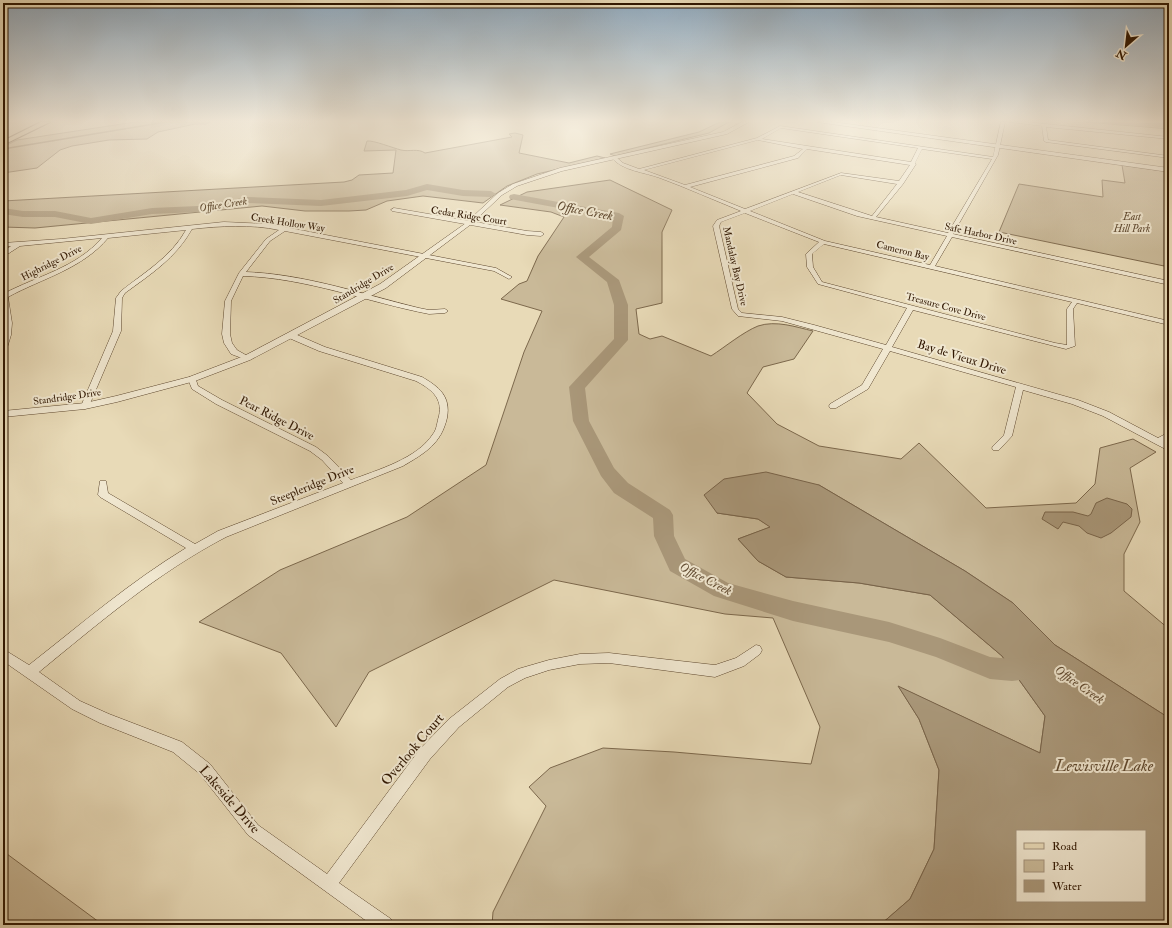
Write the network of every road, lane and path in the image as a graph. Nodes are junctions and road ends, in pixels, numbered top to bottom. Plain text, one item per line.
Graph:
1 (582, 165) edge
2 (624, 165) edge
3 (658, 165) edge
4 (765, 165) edge
5 (913, 165) edge
6 (990, 165) edge
7 (1135, 165) edge
8 (640, 170) junction
9 (1169, 170) edge
10 (901, 183) junction
11 (684, 187) junction
12 (792, 192) junction
13 (394, 210) dead end
14 (743, 211) junction
15 (873, 218) junction
16 (468, 224) junction
17 (190, 228) junction
18 (284, 229) junction
19 (541, 234) dead end
20 (951, 236) junction
21 (106, 237) junction
22 (823, 242) junction
23 (18, 244) junction
24 (3, 245) edge
25 (3, 255) edge
26 (425, 256) junction
27 (932, 268) junction
28 (241, 274) junction
29 (509, 277) dead end
30 (1169, 283) edge
31 (1169, 293) edge
32 (365, 297) junction
33 (1075, 302) junction
34 (911, 307) junction
35 (445, 311) dead end
36 (740, 316) joint
37 (1169, 323) edge
38 (292, 336) junction
39 (888, 347) junction
40 (3, 348) edge
41 (247, 358) junction
42 (192, 379) junction
43 (1020, 386) junction
44 (86, 406) junction
45 (833, 406) dead end
46 (3, 414) edge
47 (1169, 435) edge
48 (1158, 442) junction
49 (996, 448) dead end
50 (1169, 448) edge
51 (102, 483) dead end
52 (350, 484) junction
53 (194, 548) junction
54 (756, 650) dead end
55 (3, 654) edge
56 (29, 673) junction
57 (329, 884) junction
58 (385, 925) edge

1 - 16 street, Standridge Drive
2 - 8 street, Cameron Bay
3 - 8 street
4 - 11 street
5 - 10 street
6 - 20 street
7 - 9 street
8 - 11 street, Cameron Bay
10 - 12 street, Mandalay Bay Drive
10 - 15 street
11 - 14 street, Cameron Bay
12 - 14 street, Mandalay Bay Drive
12 - 15 street, Safe Harbor Drive
13 - 16 street, Cedar Ridge Court
14 - 22 street, Cameron Bay
14 - 36 street, Mandalay Bay Drive
15 - 20 street, Safe Harbor Drive
16 - 19 street, Cedar Ridge Court
16 - 26 street, Standridge Drive
17 - 18 street, Creek Hollow Way
17 - 21 street, Creek Hollow Way
17 - 44 street
18 - 26 street, Creek Hollow Way
18 - 28 street
20 - 27 street
20 - 30 street, Safe Harbor Drive
21 - 23 street, Creek Hollow Way
21 - 40 street, Highridge Drive
22 - 27 street, Cameron Bay
22 - 34 street, Treasure Cove Drive
23 - 24 street, Creek Hollow Way
23 - 25 street
26 - 29 street, Creek Hollow Way
26 - 32 street, Standridge Drive
27 - 33 street, Cameron Bay
28 - 32 street
28 - 41 street
30 - 31 street
32 - 35 street
32 - 38 street, Standridge Drive
33 - 34 street, Treasure Cove Drive
33 - 37 street, Cameron Bay
34 - 39 street
36 - 39 street, Bay de Vieux Drive
38 - 41 street, Standridge Drive
38 - 52 street, Steepleridge Drive
39 - 43 street, Bay de Vieux Drive
39 - 45 street
41 - 42 street, Standridge Drive
42 - 44 street, Standridge Drive
42 - 52 street, Pear Ridge Drive
43 - 48 street, Bay de Vieux Drive
43 - 49 street
44 - 46 street, Standridge Drive
47 - 48 street
48 - 50 street, Bay de Vieux Drive
51 - 53 street
52 - 53 street, Steepleridge Drive
53 - 56 street, Steepleridge Drive
54 - 57 street, Overlook Court
55 - 56 street, Lakeside Drive
56 - 57 street, Lakeside Drive
57 - 58 street, Lakeside Drive

